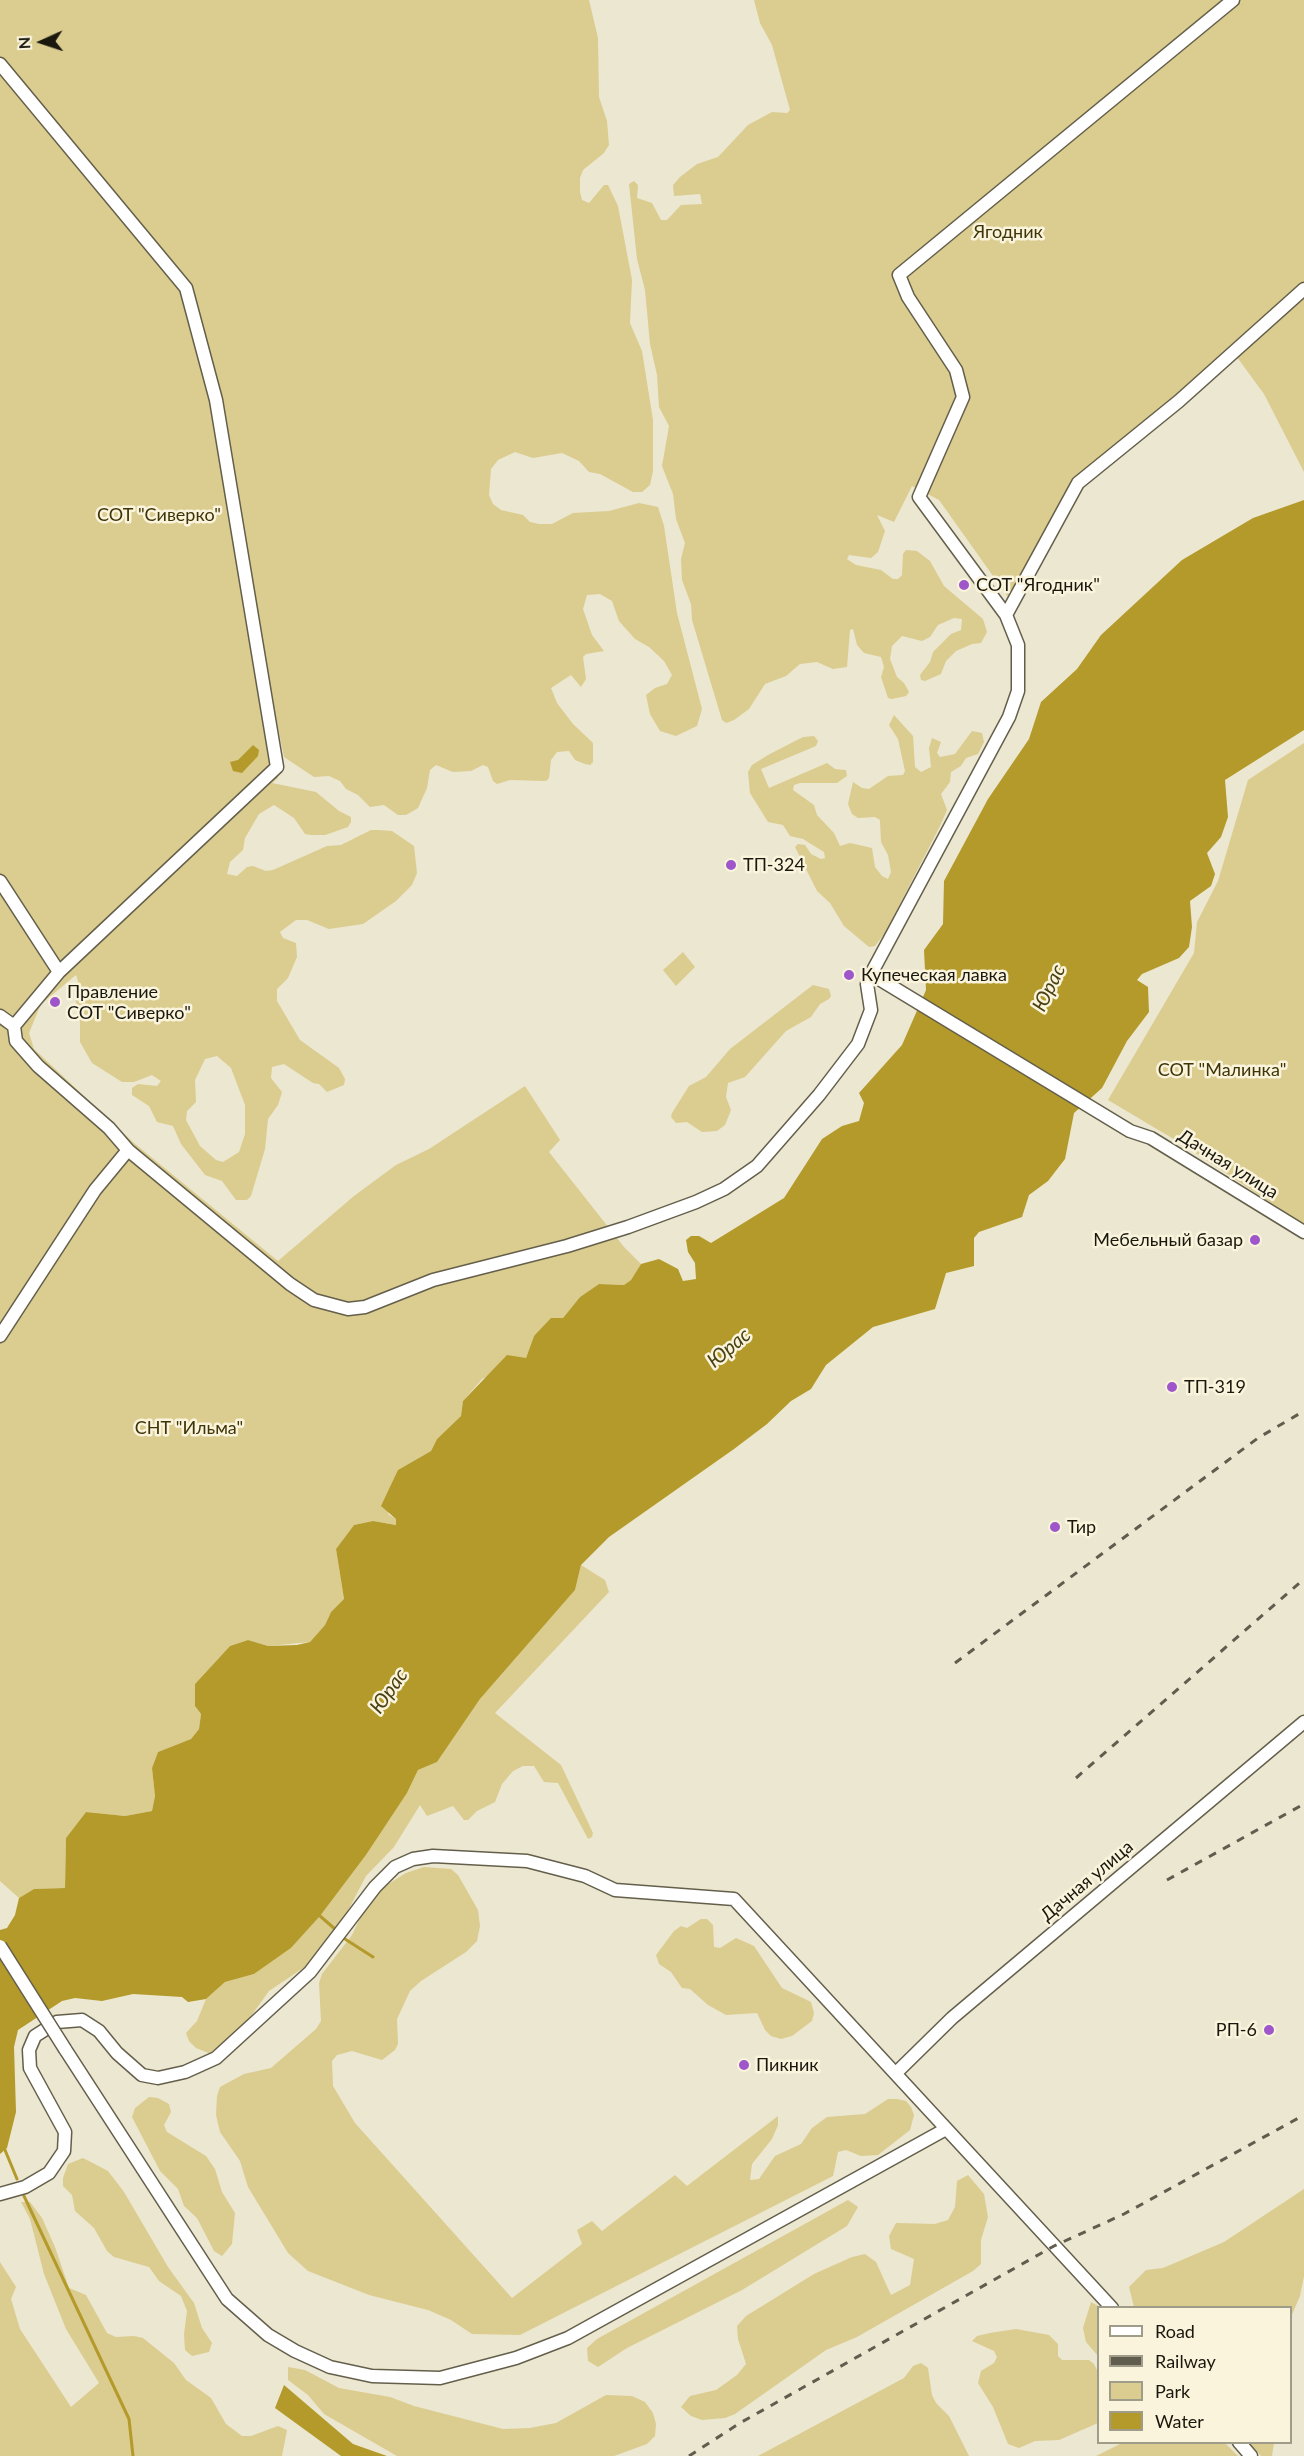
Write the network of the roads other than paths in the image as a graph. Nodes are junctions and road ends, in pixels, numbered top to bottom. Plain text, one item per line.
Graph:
1 (1233, 0) edge
2 (0, 64) edge
3 (1304, 289) edge
4 (1006, 615) junction
5 (0, 881) edge
6 (59, 972) junction
7 (871, 974) junction
8 (0, 1016) edge
9 (14, 1026) junction
10 (128, 1150) junction
11 (1304, 1232) edge
12 (0, 1336) edge
13 (1304, 1722) edge
14 (0, 1946) edge
15 (897, 2072) junction
16 (946, 2129) junction
17 (0, 2194) edge
18 (1111, 2306) edge
19 (1241, 2444) edge
20 (1251, 2456) edge

1 - 4 street
2 - 6 street
3 - 4 street
4 - 7 street
5 - 6 street
6 - 9 street
7 - 10 street
7 - 11 street, Дачная улица
8 - 9 street
9 - 10 street
10 - 12 street
13 - 15 street, Дачная улица
14 - 16 street, bridge
15 - 16 street
15 - 17 street
16 - 18 street
19 - 20 street

